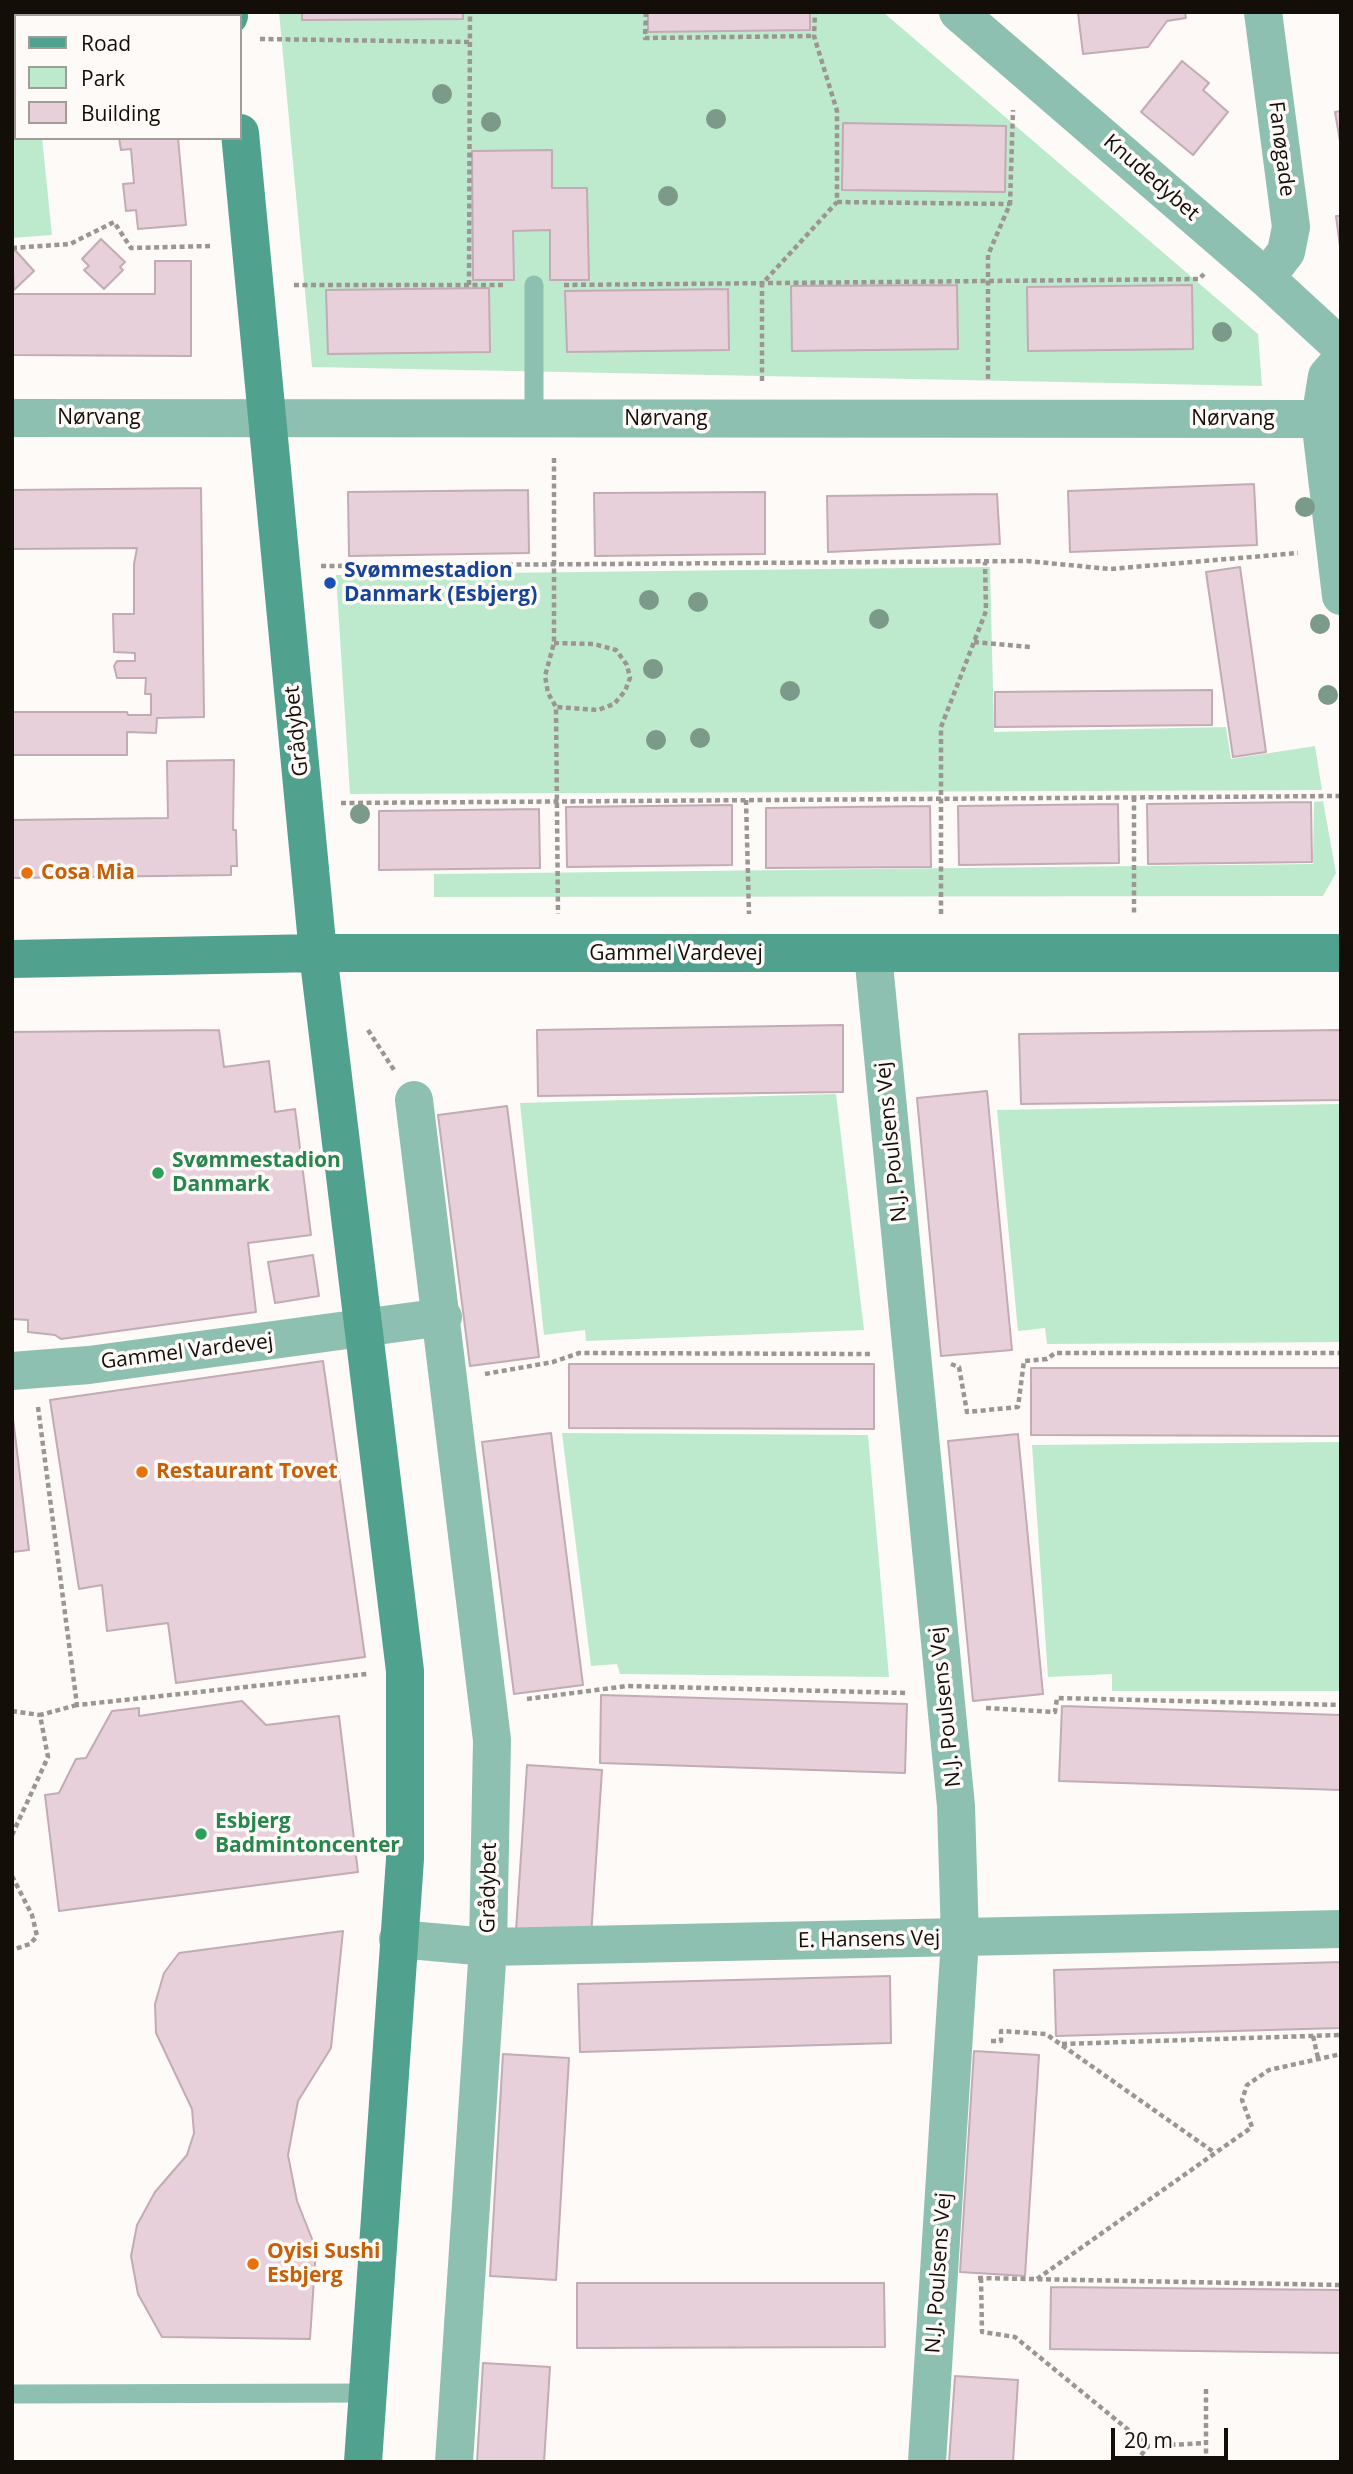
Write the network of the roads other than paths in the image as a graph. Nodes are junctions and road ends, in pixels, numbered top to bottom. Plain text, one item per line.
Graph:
1 (958, 12) edge
2 (1263, 12) edge
3 (241, 140) edge
4 (1266, 278) junction
5 (534, 285) road end
6 (1341, 347) edge
7 (1341, 360) edge
8 (12, 418) edge
9 (266, 419) junction
10 (544, 419) junction
11 (1320, 419) junction
12 (1341, 596) edge
13 (318, 953) junction
14 (1341, 953) edge
15 (873, 954) junction
16 (12, 959) edge
17 (414, 1100) dead end
18 (443, 1317) junction
19 (362, 1329) junction
20 (23, 1371) edge
21 (1341, 1929) edge
22 (398, 1939) junction
23 (960, 1939) junction
24 (488, 1947) junction
25 (368, 2393) junction
26 (12, 2394) edge
27 (363, 2462) edge
28 (454, 2462) edge
29 (927, 2462) edge

1 - 4 street, Knudedybet
2 - 4 street, Fanøgade
3 - 9 street, Grådybet
4 - 6 street, Knudedybet
5 - 10 lane
7 - 11 street
8 - 9 street, Nørvang
9 - 10 street, Nørvang
9 - 13 street, Grådybet
10 - 11 street, Nørvang
11 - 12 street
13 - 15 street, Gammel Vardevej
13 - 16 street, Gammel Vardevej
13 - 19 street, Grådybet
14 - 15 street, Gammel Vardevej
15 - 23 street, N.J. Poulsens Vej
17 - 18 street, Grådybet
18 - 19 street
18 - 24 street, Grådybet
19 - 20 street, Gammel Vardevej
19 - 22 street, Grådybet
21 - 23 street, E. Hansens Vej
22 - 24 street, E. Hansens Vej
22 - 25 street, Grådybet
23 - 24 street, E. Hansens Vej
23 - 29 street, N.J. Poulsens Vej
24 - 28 street, Grådybet
25 - 26 lane
25 - 27 street, Grådybet

